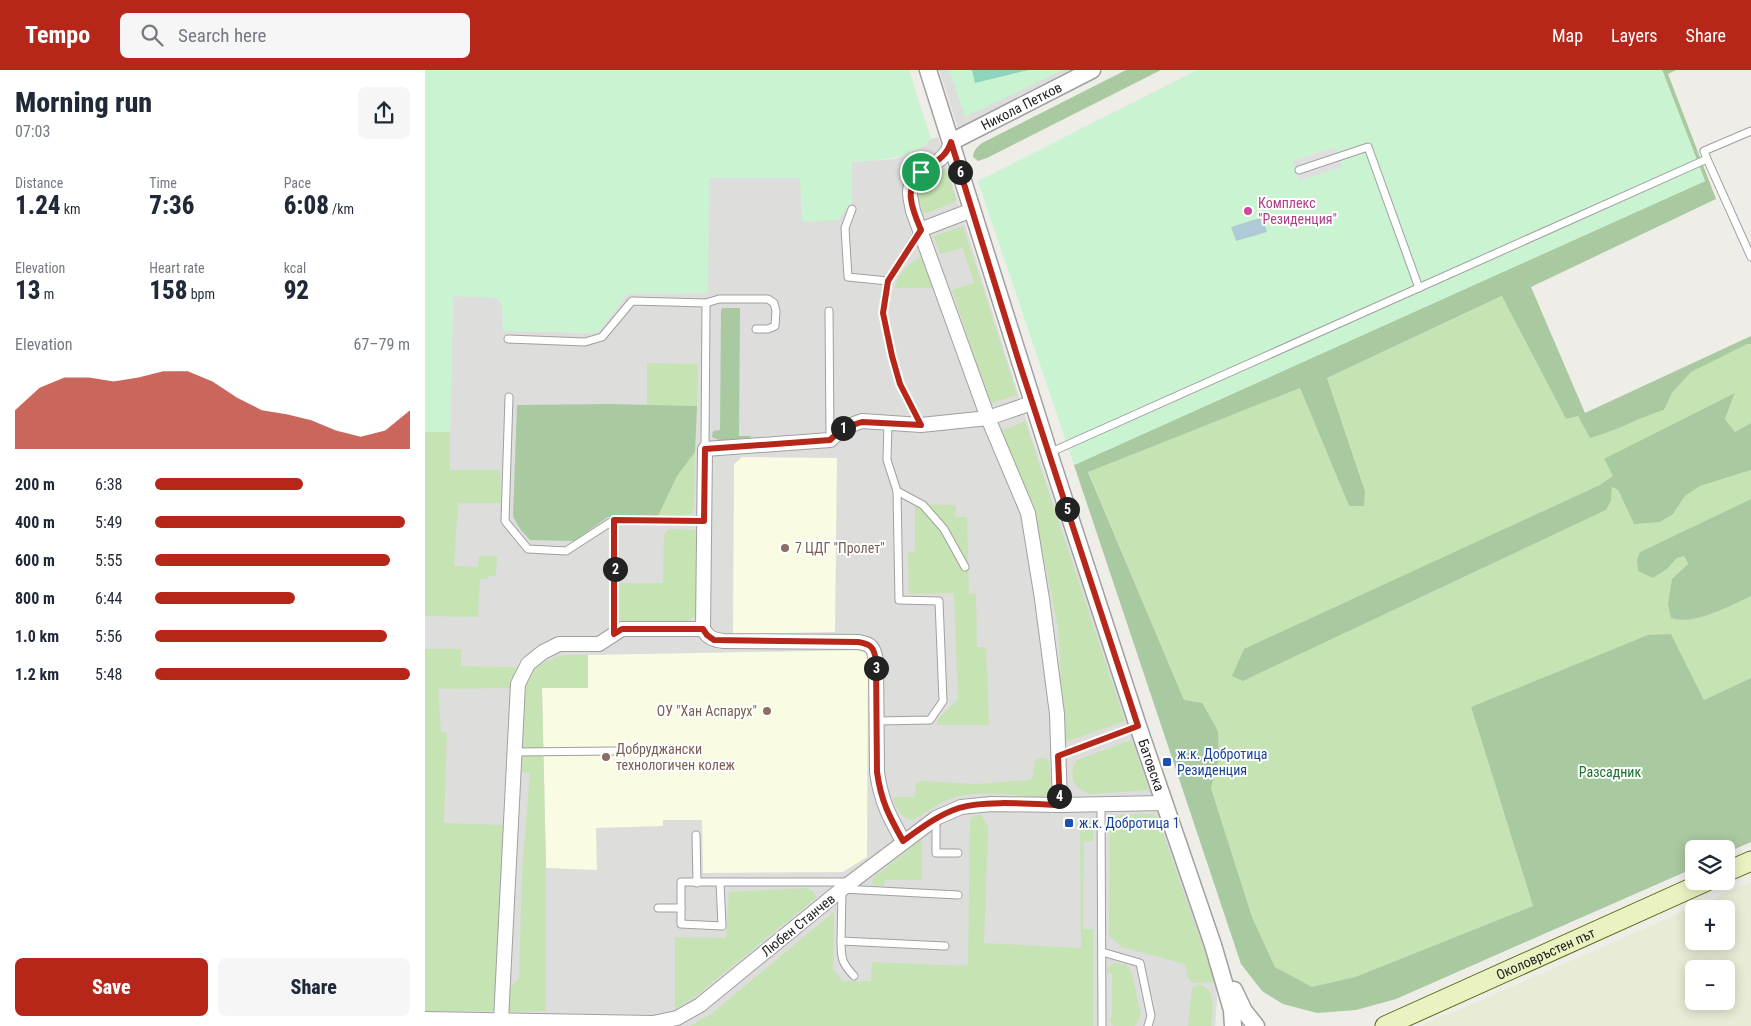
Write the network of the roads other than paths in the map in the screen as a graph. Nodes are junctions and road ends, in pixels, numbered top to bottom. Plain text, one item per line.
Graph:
1 (928, 70) edge
2 (1092, 70) edge
3 (940, 108) junction
4 (979, 127) junction
5 (1751, 131) edge
6 (951, 142) junction
7 (1707, 159) junction
8 (1299, 170) dead end
9 (852, 209) dead end
10 (972, 210) junction
11 (921, 230) junction
12 (1751, 257) edge
13 (888, 281) junction
14 (1419, 288) junction
15 (706, 303) junction
16 (829, 311) dead end
17 (756, 329) dead end
18 (508, 338) dead end
19 (509, 397) dead end
20 (1032, 403) junction
21 (988, 418) junction
22 (888, 423) junction
23 (921, 425) junction
24 (830, 440) junction
25 (705, 449) junction
26 (1049, 453) junction
27 (897, 491) junction
28 (614, 520) junction
29 (704, 521) junction
30 (965, 567) dead end
31 (703, 629) junction
32 (614, 634) junction
33 (877, 721) junction
34 (1138, 726) junction
35 (615, 751) dead end
36 (514, 752) junction
37 (1058, 756) junction
38 (1165, 803) junction
39 (1101, 804) junction
40 (1060, 805) junction
41 (936, 818) junction
42 (696, 835) dead end
43 (903, 841) junction
44 (958, 853) dead end
45 (1751, 861) edge
46 (1735, 868) edge
47 (697, 883) junction
48 (720, 883) junction
49 (846, 886) junction
50 (1688, 890) edge
51 (958, 895) dead end
52 (658, 908) dead end
53 (681, 908) junction
54 (841, 941) junction
55 (1213, 945) junction
56 (945, 946) dead end
57 (1102, 952) junction
58 (854, 976) dead end
59 (425, 1019) edge
60 (501, 1020) junction
61 (1103, 1026) edge
62 (1148, 1026) edge
63 (1233, 1026) edge
64 (1256, 1026) edge
65 (1385, 1026) edge

1 - 3 street, Батовска
2 - 4 street, Никола Петков
3 - 4 street
3 - 6 street, Батовска
4 - 6 street, Никола Петков
5 - 7 lane
6 - 10 street, Батовска
6 - 11 street
7 - 12 lane
7 - 14 lane
8 - 14 lane
9 - 13 lane
10 - 11 street
10 - 20 street, Батовска
11 - 13 lane
11 - 21 street
13 - 23 lane
14 - 26 lane
15 - 17 lane
15 - 18 lane
15 - 25 lane
16 - 24 lane
19 - 28 lane
20 - 21 street
20 - 26 street, Батовска
21 - 23 street
21 - 37 street
22 - 23 street
22 - 24 street
22 - 27 lane
24 - 25 street
25 - 29 street
26 - 34 street, Батовска
27 - 30 lane
27 - 33 lane
28 - 29 lane
28 - 32 lane
29 - 31 street
31 - 32 street
31 - 33 street
32 - 36 street
33 - 43 street
34 - 37 lane
34 - 38 street, Батовска
35 - 36 lane
36 - 60 street
37 - 40 street
38 - 39 street, Любен Станчев
38 - 55 street, Батовска
39 - 40 street, Любен Станчев
39 - 57 lane
40 - 41 street, Любен Станчев
41 - 43 street, Любен Станчев
41 - 44 lane
42 - 47 lane
43 - 49 street, Любен Станчев
45 - 46 main road
47 - 48 lane
47 - 53 lane
48 - 49 lane
48 - 53 lane
49 - 51 lane
49 - 54 lane
49 - 60 street, Любен Станчев
50 - 65 main road, Околовръстен път
52 - 53 lane
54 - 56 lane
54 - 58 lane
55 - 63 street, Батовска
55 - 64 street, Батовска
57 - 61 lane
57 - 62 lane
59 - 60 street, Любен Станчев

